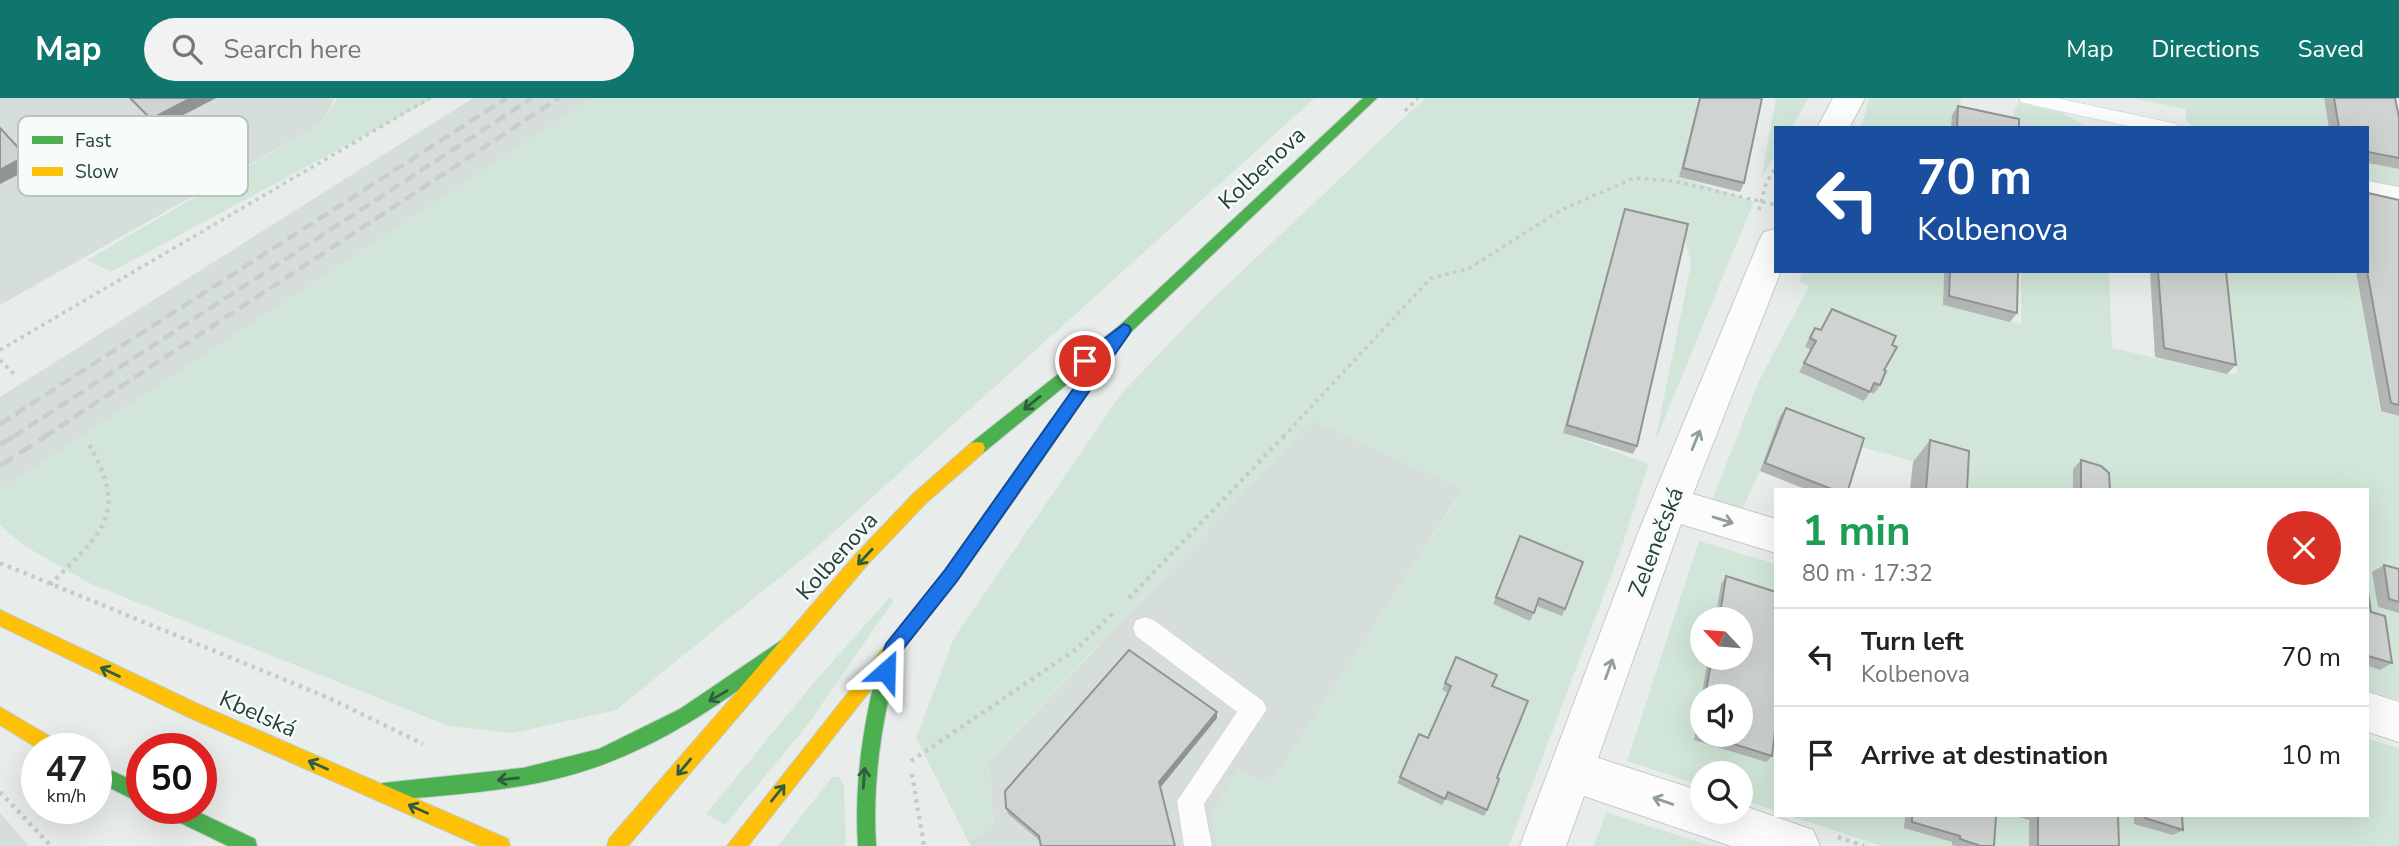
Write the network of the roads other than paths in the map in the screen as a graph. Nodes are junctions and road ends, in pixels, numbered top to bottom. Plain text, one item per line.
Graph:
1 (1371, 98) edge
2 (1849, 98) edge
3 (2028, 98) edge
4 (1834, 126) edge
5 (2159, 126) edge
6 (2369, 188) edge
7 (2399, 194) edge
8 (1774, 246) edge
9 (1124, 330) junction
10 (1671, 504) junction
11 (1774, 535) edge
12 (0, 618) edge
13 (1145, 628) dead end
14 (792, 641) junction
15 (892, 650) junction
16 (2369, 712) edge
17 (0, 715) edge
18 (2399, 722) edge
19 (29, 733) edge
20 (1571, 770) junction
21 (381, 792) junction
22 (185, 824) edge
23 (201, 824) edge
24 (195, 836) dead end
25 (248, 846) edge
26 (501, 846) edge
27 (616, 846) edge
28 (736, 846) edge
29 (867, 846) edge
30 (1198, 846) edge
31 (1544, 846) edge
32 (1797, 846) edge

1 - 9 main road, Kolbenova
2 - 4 street
3 - 5 lane
6 - 7 lane
10 -> 8 street, Zelenečská
9 -> 14 main road, Kolbenova
9 - 15 main road, Kolbenova
10 -> 11 street
20 -> 10 street, Zelenečská
21 -> 12 main road, Kbelská
13 - 30 lane
14 -> 21 main road
14 -> 27 main road, Kolbenova
28 -> 15 main road, Kolbenova
29 -> 15 main road
16 - 18 street
17 - 19 main road
20 - 31 street, Zelenečská
32 -> 20 street
26 -> 21 main road, Kbelská
22 - 24 main road
23 - 25 main road

